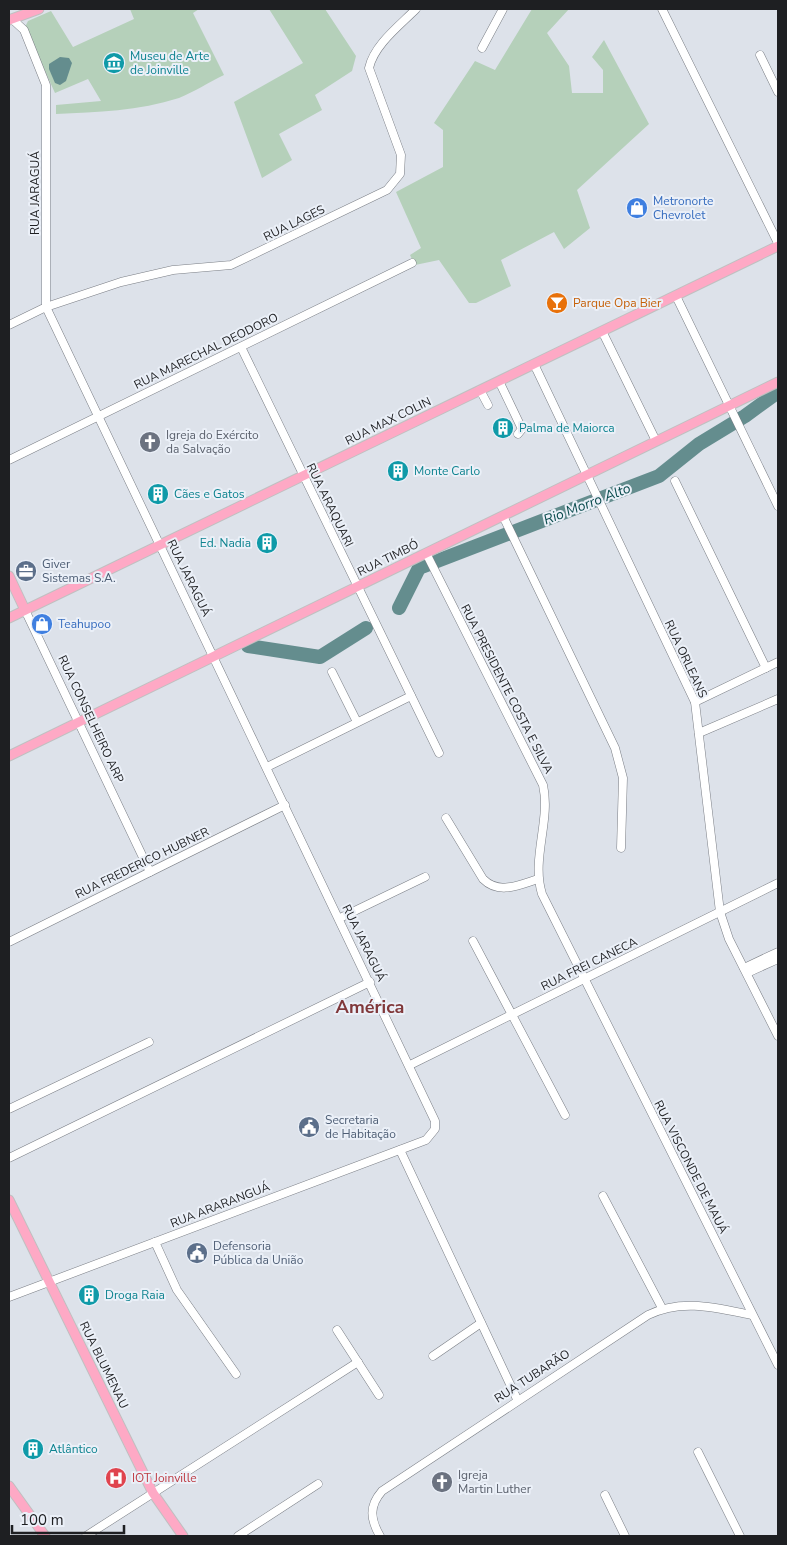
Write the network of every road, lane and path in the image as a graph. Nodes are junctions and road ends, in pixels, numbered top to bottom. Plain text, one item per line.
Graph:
1 (39, 9) edge
2 (416, 9) edge
3 (503, 9) edge
4 (662, 9) edge
5 (10, 20) edge
6 (482, 48) dead end
7 (760, 55) dead end
8 (778, 92) edge
9 (778, 245) edge
10 (412, 263) dead end
11 (676, 296) junction
12 (46, 307) junction
13 (9, 325) edge
14 (602, 331) junction
15 (241, 347) junction
16 (534, 364) junction
17 (499, 381) junction
18 (778, 382) edge
19 (480, 390) junction
20 (488, 405) dead end
21 (730, 408) junction
22 (98, 416) junction
23 (518, 434) dead end
24 (656, 441) junction
25 (9, 460) edge
26 (587, 475) junction
27 (304, 476) junction
28 (675, 481) dead end
29 (778, 506) edge
30 (503, 516) junction
31 (160, 545) junction
32 (427, 556) junction
33 (9, 576) edge
34 (358, 587) junction
35 (25, 610) junction
36 (9, 618) edge
37 (214, 656) junction
38 (778, 662) edge
39 (766, 668) junction
40 (332, 672) dead end
41 (411, 696) junction
42 (778, 698) edge
43 (695, 702) junction
44 (78, 722) junction
45 (357, 722) junction
46 (699, 733) junction
47 (439, 753) dead end
48 (9, 756) edge
49 (267, 767) junction
50 (285, 805) junction
51 (446, 818) dead end
52 (621, 848) dead end
53 (150, 872) junction
54 (426, 877) dead end
55 (538, 880) junction
56 (778, 883) edge
57 (720, 912) junction
58 (340, 918) junction
59 (473, 941) dead end
60 (9, 942) edge
61 (778, 952) edge
62 (778, 960) edge
63 (745, 971) junction
64 (584, 979) junction
65 (370, 982) junction
66 (512, 1015) junction
67 (778, 1036) edge
68 (149, 1042) dead end
69 (410, 1065) junction
70 (9, 1109) edge
71 (565, 1115) dead end
72 (435, 1129) joint
73 (400, 1150) junction
74 (9, 1158) edge
75 (603, 1196) dead end
76 (9, 1200) edge
77 (156, 1242) junction
78 (49, 1282) junction
79 (9, 1297) edge
80 (662, 1308) junction
81 (752, 1315) junction
82 (481, 1323) junction
83 (337, 1330) dead end
84 (434, 1356) dead end
85 (358, 1362) junction
86 (778, 1365) edge
87 (236, 1374) dead end
88 (380, 1395) dead end
89 (517, 1399) junction
90 (698, 1452) dead end
91 (318, 1484) dead end
92 (9, 1486) edge
93 (153, 1493) junction
94 (605, 1494) dead end
95 (45, 1536) edge
96 (86, 1536) edge
97 (183, 1536) edge
98 (238, 1536) edge
99 (380, 1536) edge
100 (625, 1536) edge
101 (740, 1536) edge

1 - 5 main road
2 - 12 street, RUA LAGES
3 - 6 street
4 - 9 street
5 - 12 street, RUA JARAGUÁ
7 - 8 street
9 - 11 main road, RUA MAX COLIN
10 - 15 street, RUA MARECHAL DEODORO
11 - 14 main road, RUA MAX COLIN
11 - 21 street
12 - 13 street, RUA LAGES
12 - 22 street, RUA JARAGUÁ
14 - 16 main road, RUA MAX COLIN
14 - 24 street
15 - 22 street, RUA MARECHAL DEODORO
15 - 27 street, RUA ARAQUARI
16 - 17 main road, RUA MAX COLIN
16 - 26 street, RUA ORLEANS
17 - 19 main road, RUA MAX COLIN
17 - 23 street
18 - 21 main road, RUA TIMBÓ
19 - 20 street
19 - 27 main road, RUA MAX COLIN
21 - 24 main road, RUA TIMBÓ
21 - 29 street
22 - 25 street, RUA MARECHAL DEODORO
22 - 31 street, RUA JARAGUÁ
24 - 26 main road, RUA TIMBÓ
26 - 30 main road, RUA TIMBÓ
26 - 43 street, RUA ORLEANS
27 - 31 main road, RUA MAX COLIN
27 - 34 street, RUA ARAQUARI
28 - 39 street
30 - 32 main road, RUA TIMBÓ
30 - 52 street
31 - 35 main road, RUA MAX COLIN
31 - 37 street, RUA JARAGUÁ
32 - 34 main road, RUA TIMBÓ
32 - 55 street, RUA PRESIDENTE COSTA E SILVA
33 - 35 main road, RUA CONSELHEIRO ARP
34 - 37 main road, RUA TIMBÓ
34 - 41 street, RUA ARAQUARI
35 - 36 main road, RUA MAX COLIN
35 - 44 street, RUA CONSELHEIRO ARP
37 - 44 main road, RUA TIMBÓ
37 - 49 street, RUA JARAGUÁ
38 - 39 street
39 - 43 street
40 - 45 street
41 - 45 street
41 - 47 street, RUA ARAQUARI
42 - 46 street
43 - 46 street, RUA ORLEANS
44 - 48 main road, RUA TIMBÓ
44 - 53 street, RUA CONSELHEIRO ARP
45 - 49 street
46 - 57 street, RUA ORLEANS
49 - 50 street, RUA JARAGUÁ
50 - 53 street, RUA FREDERICO HUBNER
50 - 58 street, RUA JARAGUÁ
51 - 55 street
53 - 60 street, RUA FREDERICO HUBNER
54 - 58 street
55 - 64 street, RUA PRESIDENTE COSTA E SILVA
56 - 57 street, RUA FREI CANECA
57 - 63 street, RUA ORLEANS
57 - 64 street, RUA FREI CANECA
58 - 65 street, RUA JARAGUÁ
59 - 66 street
61 - 63 street
62 - 63 street
63 - 67 street, RUA ORLEANS
64 - 66 street, RUA FREI CANECA
64 - 81 street, RUA VISCONDE DE MAUÁ
65 - 69 street, RUA JARAGUÁ
65 - 74 street
66 - 69 street, RUA FREI CANECA
66 - 71 street
68 - 70 street
69 - 72 street, RUA JARAGUÁ
72 - 73 street, RUA ARARANGUÁ
73 - 77 street, RUA ARARANGUÁ
73 - 82 street
75 - 80 street
76 - 78 main road, RUA BLUMENAU
77 - 78 street, RUA ARARANGUÁ
77 - 87 street
78 - 79 street, RUA ARARANGUÁ
78 - 93 main road, RUA BLUMENAU
80 - 81 street, RUA TUBARÃO
80 - 89 street, RUA TUBARÃO
81 - 86 street, RUA VISCONDE DE MAUÁ
82 - 84 street
82 - 89 street
83 - 85 street
85 - 88 street
85 - 93 street
89 - 99 street, RUA TUBARÃO
90 - 101 street
91 - 98 street
92 - 95 main road
93 - 96 street
93 - 97 main road, RUA BLUMENAU
94 - 100 street

